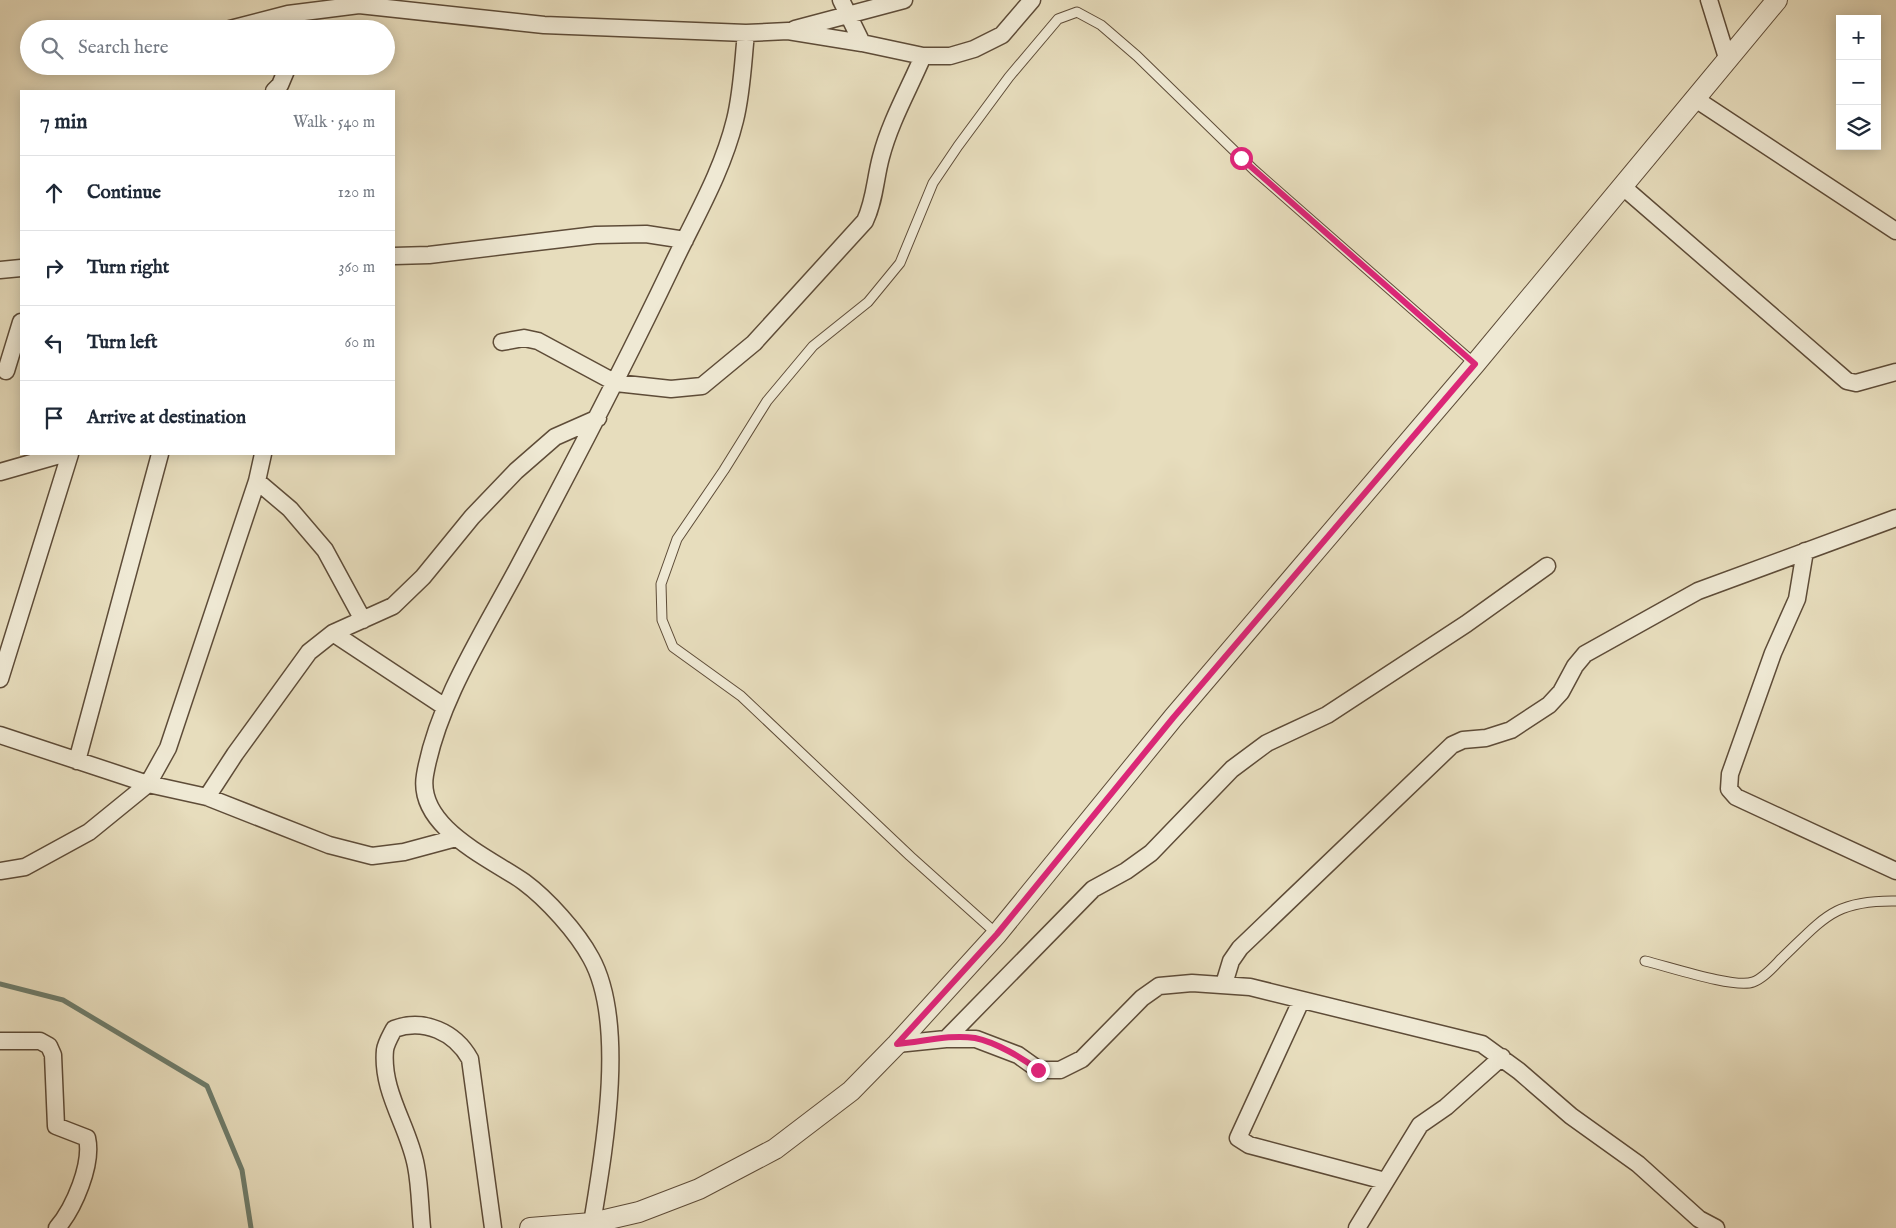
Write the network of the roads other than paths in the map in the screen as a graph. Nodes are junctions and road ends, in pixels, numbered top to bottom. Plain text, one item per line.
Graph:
1 (904, 0) edge
2 (1032, 0) edge
3 (1709, 0) edge
4 (1777, 0) edge
5 (844, 7) edge
6 (449, 8) edge
7 (294, 20) edge
8 (788, 31) junction
9 (746, 33) junction
10 (862, 43) junction
11 (923, 56) junction
12 (1727, 58) junction
13 (284, 75) edge
14 (275, 90) edge
15 (1694, 98) junction
16 (1622, 186) junction
17 (1896, 231) edge
18 (685, 240) junction
19 (395, 256) edge
20 (20, 268) edge
21 (0, 270) edge
22 (20, 325) edge
23 (502, 342) dead end
24 (1475, 364) junction
25 (6, 371) dead end
26 (1896, 372) edge
27 (616, 383) junction
28 (598, 418) junction
29 (60, 455) edge
30 (70, 455) edge
31 (160, 455) edge
32 (263, 455) edge
33 (0, 472) edge
34 (257, 481) junction
35 (1896, 518) edge
36 (1805, 551) junction
37 (1547, 566) dead end
38 (362, 620) junction
39 (333, 633) junction
40 (0, 679) edge
41 (445, 707) junction
42 (0, 734) edge
43 (77, 761) junction
44 (148, 784) junction
45 (207, 798) junction
46 (456, 838) junction
47 (0, 871) edge
48 (1896, 871) edge
49 (1896, 901) edge
50 (997, 934) junction
51 (1645, 961) dead end
52 (1224, 984) junction
53 (1301, 1001) junction
54 (946, 1038) junction
55 (0, 1040) edge
56 (897, 1044) junction
57 (1502, 1057) junction
58 (1385, 1181) junction
59 (592, 1223) junction
60 (1697, 1223) edge
61 (58, 1228) edge
62 (422, 1228) edge
63 (493, 1228) edge
64 (530, 1228) edge
65 (1357, 1228) edge
66 (1716, 1228) edge

1 - 5 street
2 - 11 street
3 - 12 street
4 - 12 street
5 - 8 street
5 - 10 street
6 - 7 street
6 - 9 street
8 - 9 street
8 - 10 street
9 - 18 street
10 - 11 street
11 - 27 street
12 - 15 street
13 - 14 street
15 - 16 street
15 - 17 street
16 - 24 street
16 - 26 street
18 - 19 street
18 - 27 street
20 - 21 street
22 - 25 street
23 - 27 street
24 - 50 street
24 - 50 lane
27 - 28 street
28 - 38 street
28 - 41 street
29 - 33 street
30 - 40 street
31 - 43 street
32 - 34 street
34 - 38 street
34 - 44 street
35 - 36 street
36 - 48 street
36 - 52 street
37 - 54 street
38 - 39 street
39 - 41 street
39 - 45 street
41 - 46 street
42 - 43 street
43 - 44 street
44 - 45 street
44 - 47 street
45 - 46 street
46 - 59 street
49 - 51 lane
50 - 56 street
52 - 53 street
52 - 54 street
53 - 57 street
53 - 58 street
54 - 56 street
55 - 61 street
56 - 59 street
57 - 58 street
57 - 60 street
58 - 65 street
59 - 64 street
60 - 66 street
62 - 63 street

